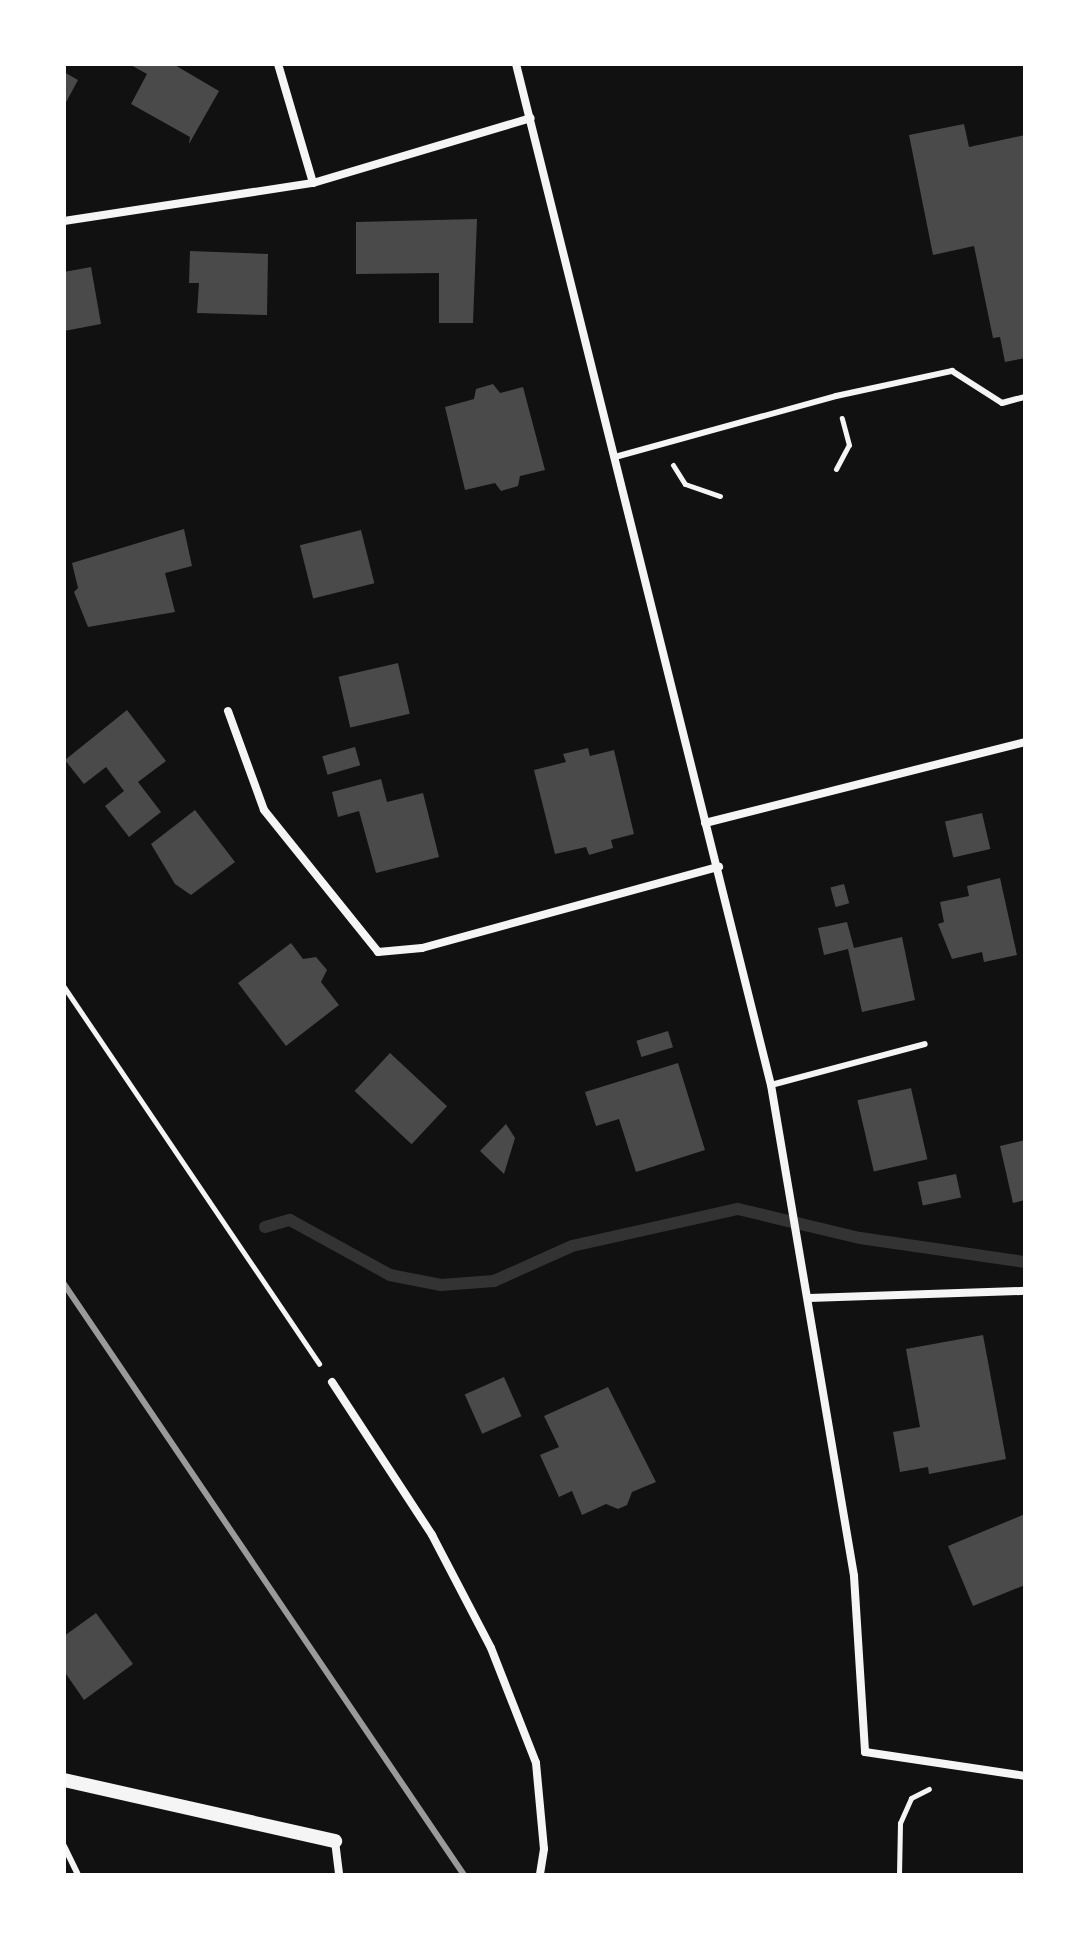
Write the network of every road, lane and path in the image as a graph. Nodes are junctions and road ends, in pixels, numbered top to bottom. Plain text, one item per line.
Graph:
1 (278, 64) edge
2 (516, 64) edge
3 (531, 118) junction
4 (313, 183) junction
5 (64, 221) edge
6 (836, 396) junction
7 (1025, 397) edge
8 (664, 442) junction
9 (615, 457) junction
10 (836, 469) dead end
11 (720, 496) dead end
12 (228, 711) dead end
13 (1025, 742) edge
14 (705, 823) junction
15 (719, 867) junction
16 (64, 987) edge
17 (925, 1044) dead end
18 (771, 1085) junction
19 (1025, 1291) edge
20 (809, 1298) junction
21 (332, 1382) joint
22 (953, 1768) junction
23 (1025, 1776) edge
24 (64, 1780) edge
25 (335, 1841) joint
26 (64, 1846) edge
27 (78, 1875) edge
28 (339, 1875) edge
29 (540, 1875) edge
30 (899, 1875) edge

1 - 4 street
2 - 3 street
3 - 4 street
3 - 9 street
4 - 5 street
6 - 7 lane
6 - 8 lane
6 - 10 path
8 - 9 lane
8 - 11 path
9 - 14 street
12 - 15 street
13 - 14 street
14 - 15 street
15 - 18 street
16 - 21 path
17 - 18 lane
18 - 20 street
19 - 20 street
20 - 22 street
21 - 29 street
22 - 23 street
22 - 30 path
24 - 25 street
25 - 28 street
26 - 27 lane

